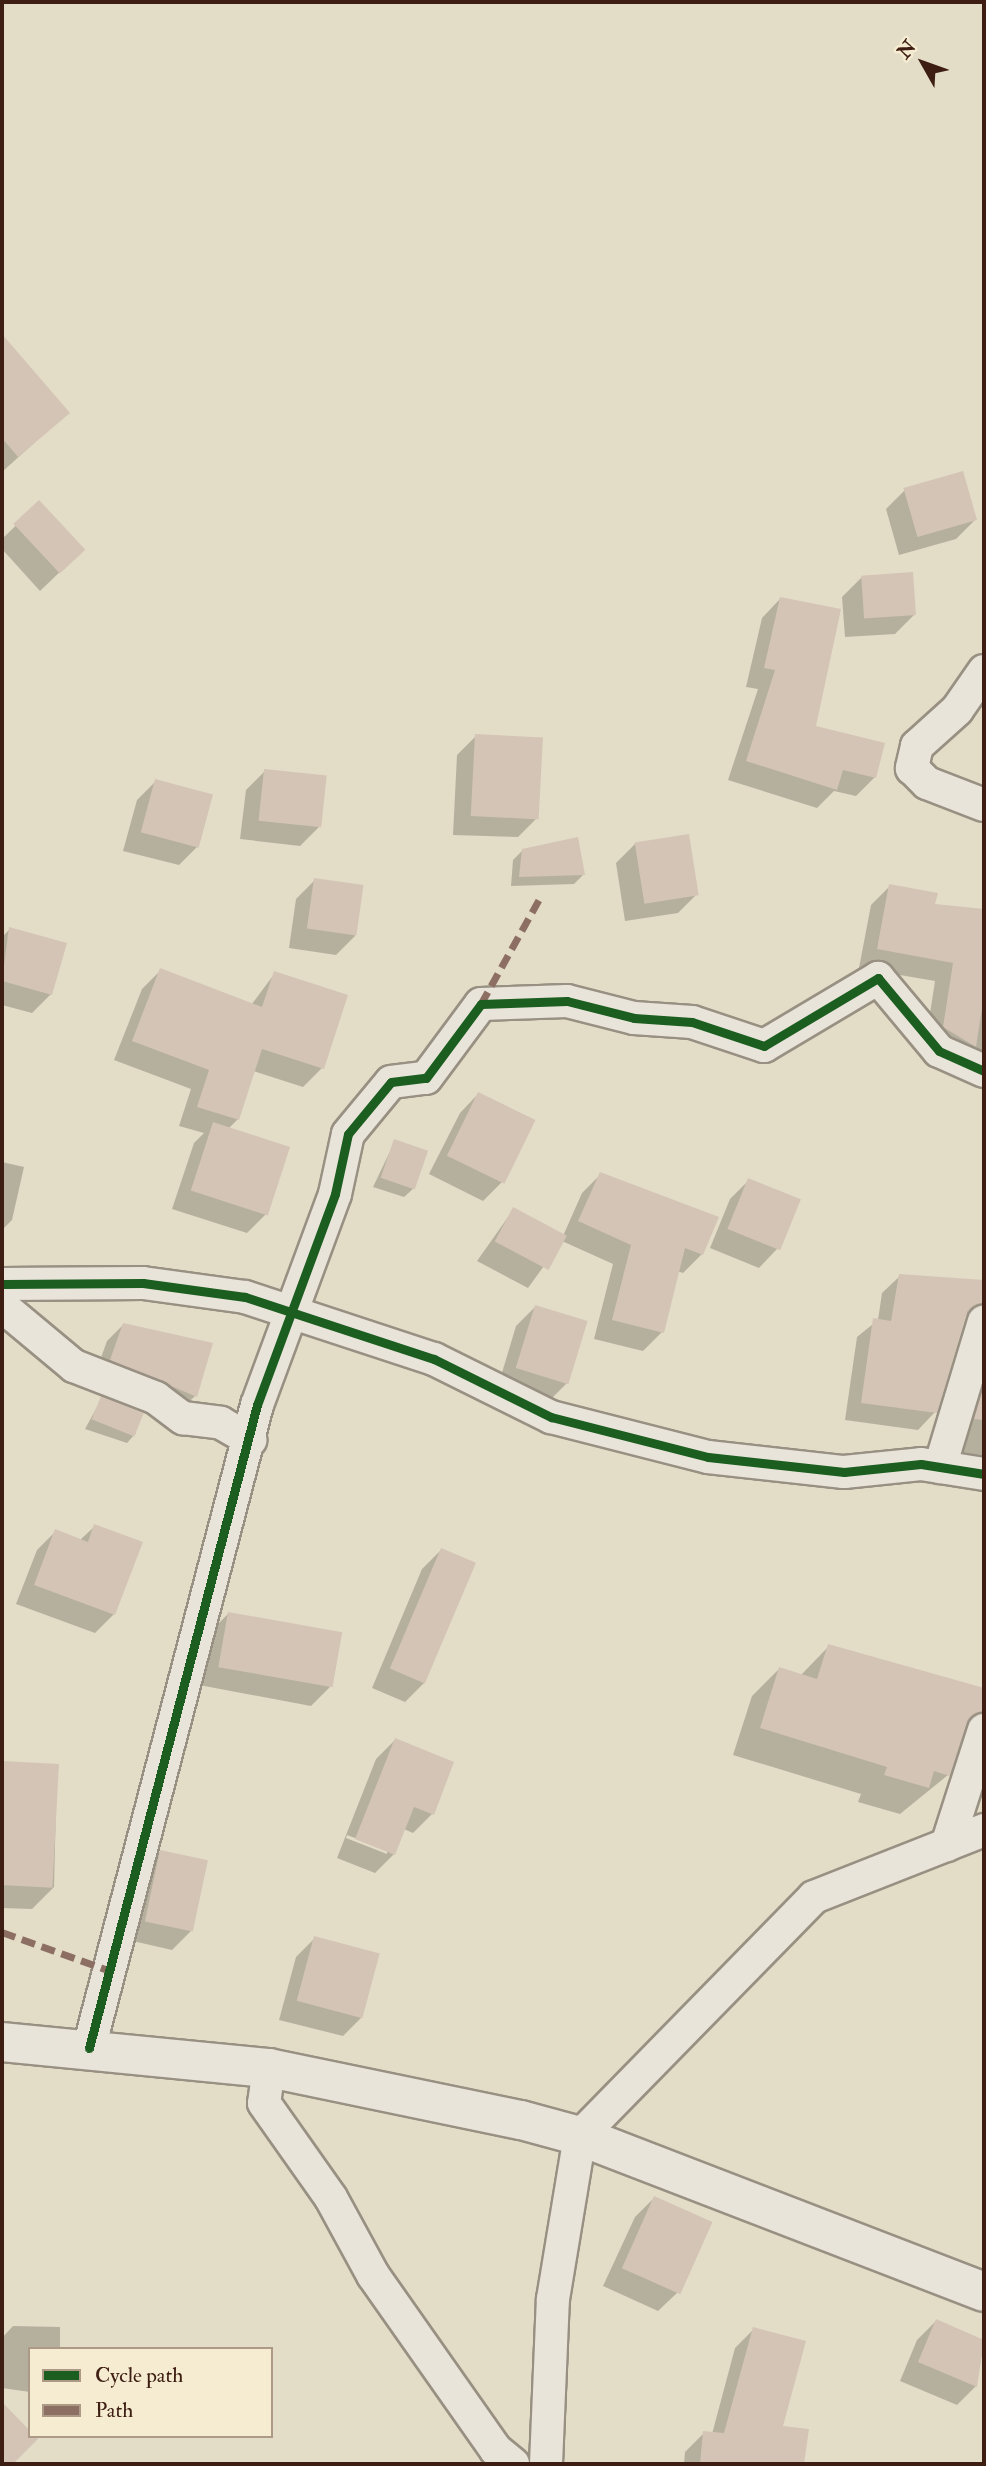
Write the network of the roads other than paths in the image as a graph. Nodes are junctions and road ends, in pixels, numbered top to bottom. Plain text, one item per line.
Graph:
1 (984, 671) edge
2 (984, 805) edge
3 (984, 1071) edge
4 (2, 1284) edge
5 (2, 1306) edge
6 (289, 1310) junction
7 (984, 1321) edge
8 (250, 1440) junction
9 (940, 1467) junction
10 (984, 1474) edge
11 (984, 1730) edge
12 (984, 1830) edge
13 (947, 1845) junction
14 (2, 2042) edge
15 (89, 2049) junction
16 (269, 2068) junction
17 (580, 2136) junction
18 (984, 2292) edge
19 (513, 2464) edge
20 (546, 2464) edge

1 - 2 street
3 - 6 street
4 - 6 street
5 - 8 street
6 - 8 street
6 - 9 street
7 - 9 street
8 - 15 street
9 - 10 street
11 - 13 street
12 - 13 street
13 - 17 street
14 - 15 main road
15 - 16 main road
16 - 17 main road
16 - 19 street
17 - 18 main road
17 - 20 street

